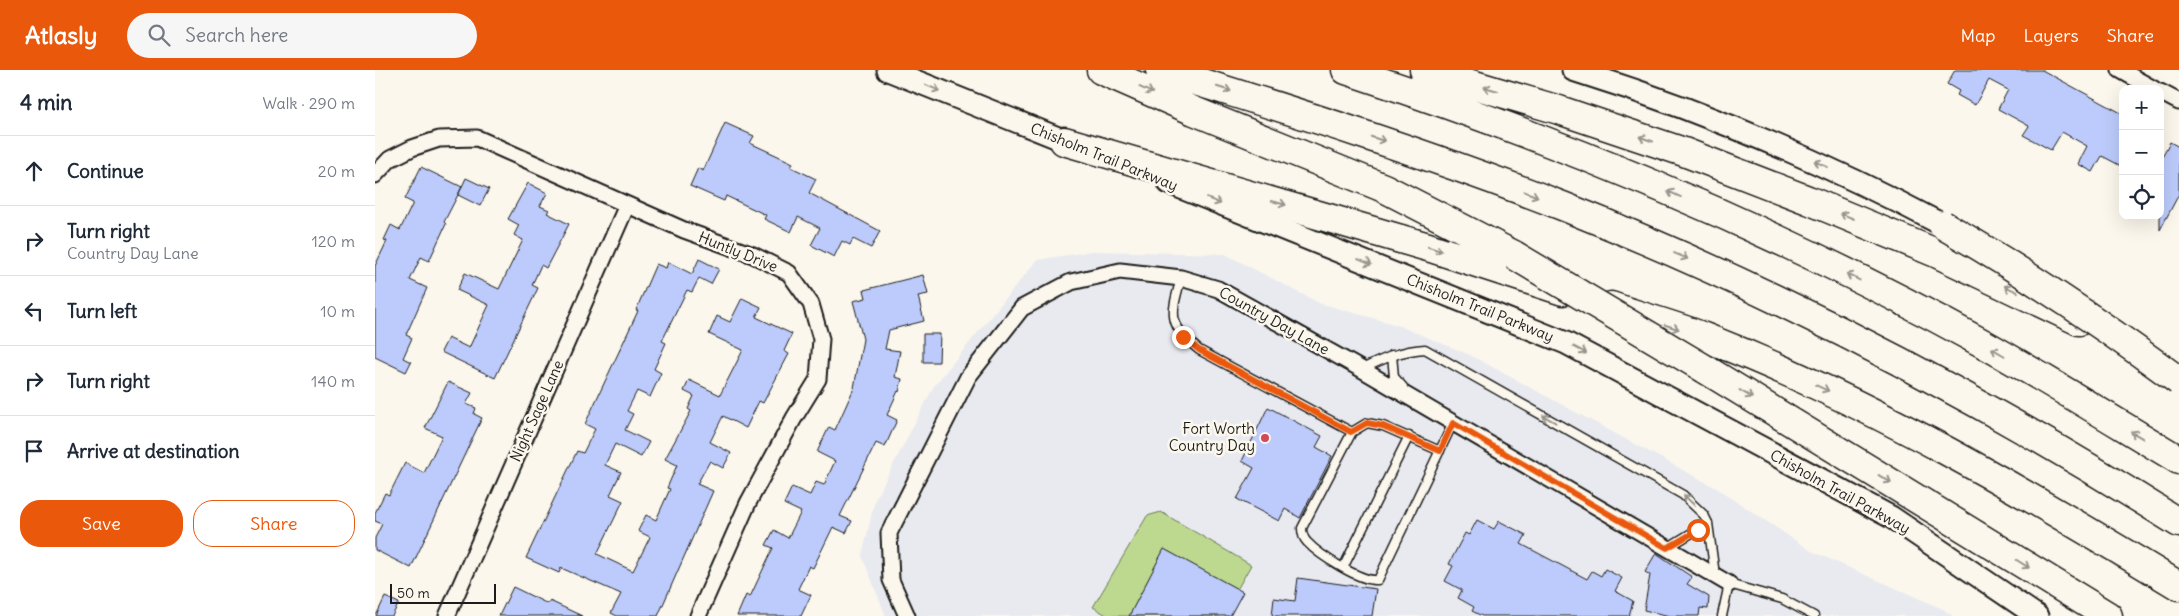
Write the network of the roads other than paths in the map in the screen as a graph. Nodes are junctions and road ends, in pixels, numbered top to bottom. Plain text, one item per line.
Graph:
1 (888, 70) edge
2 (1101, 70) edge
3 (1160, 70) edge
4 (1345, 70) edge
5 (1424, 70) edge
6 (1573, 70) edge
7 (2120, 70) edge
8 (2147, 85) edge
9 (2164, 94) edge
10 (2179, 102) edge
11 (1064, 141) junction
12 (375, 175) edge
13 (627, 205) junction
14 (1943, 225) joint
15 (1181, 278) junction
16 (1392, 355) junction
17 (1361, 369) junction
18 (2179, 375) edge
19 (2179, 381) edge
20 (1419, 403) junction
21 (1453, 423) junction
22 (1351, 432) junction
23 (1409, 436) junction
24 (1440, 451) junction
25 (2179, 460) edge
26 (1708, 523) junction
27 (2179, 523) edge
28 (1667, 548) junction
29 (1343, 568) junction
30 (1722, 580) junction
31 (2179, 586) edge
32 (447, 616) edge
33 (698, 616) edge
34 (907, 616) edge
35 (1723, 616) edge
36 (1814, 616) edge
37 (2037, 616) edge
38 (2108, 616) edge

1 -> 11 main road, Chisholm Trail Parkway
2 -> 38 highway, bridge
3 -> 27 highway
25 -> 4 highway
18 -> 5 highway
14 -> 6 main road
7 - 8 street
9 - 10 street
11 -> 31 highway
11 -> 37 main road, Chisholm Trail Parkway
12 - 13 street, Huntly Drive
13 - 32 street, Night Sage Lane
13 - 33 street, Huntly Drive
14 - 19 highway, bridge
15 - 17 street, Country Day Lane
15 - 22 lane
15 - 34 street, Country Day Lane
16 - 17 lane
16 - 20 lane
26 -> 16 lane
17 - 20 street, Country Day Lane
20 - 21 street, Country Day Lane
21 - 24 lane
21 - 28 street, Country Day Lane
22 - 23 lane
22 - 29 lane
23 - 24 lane
23 - 29 lane
24 - 29 lane
26 - 28 lane
26 - 30 lane
28 - 30 street, Country Day Lane
30 - 35 lane
30 - 36 lane

